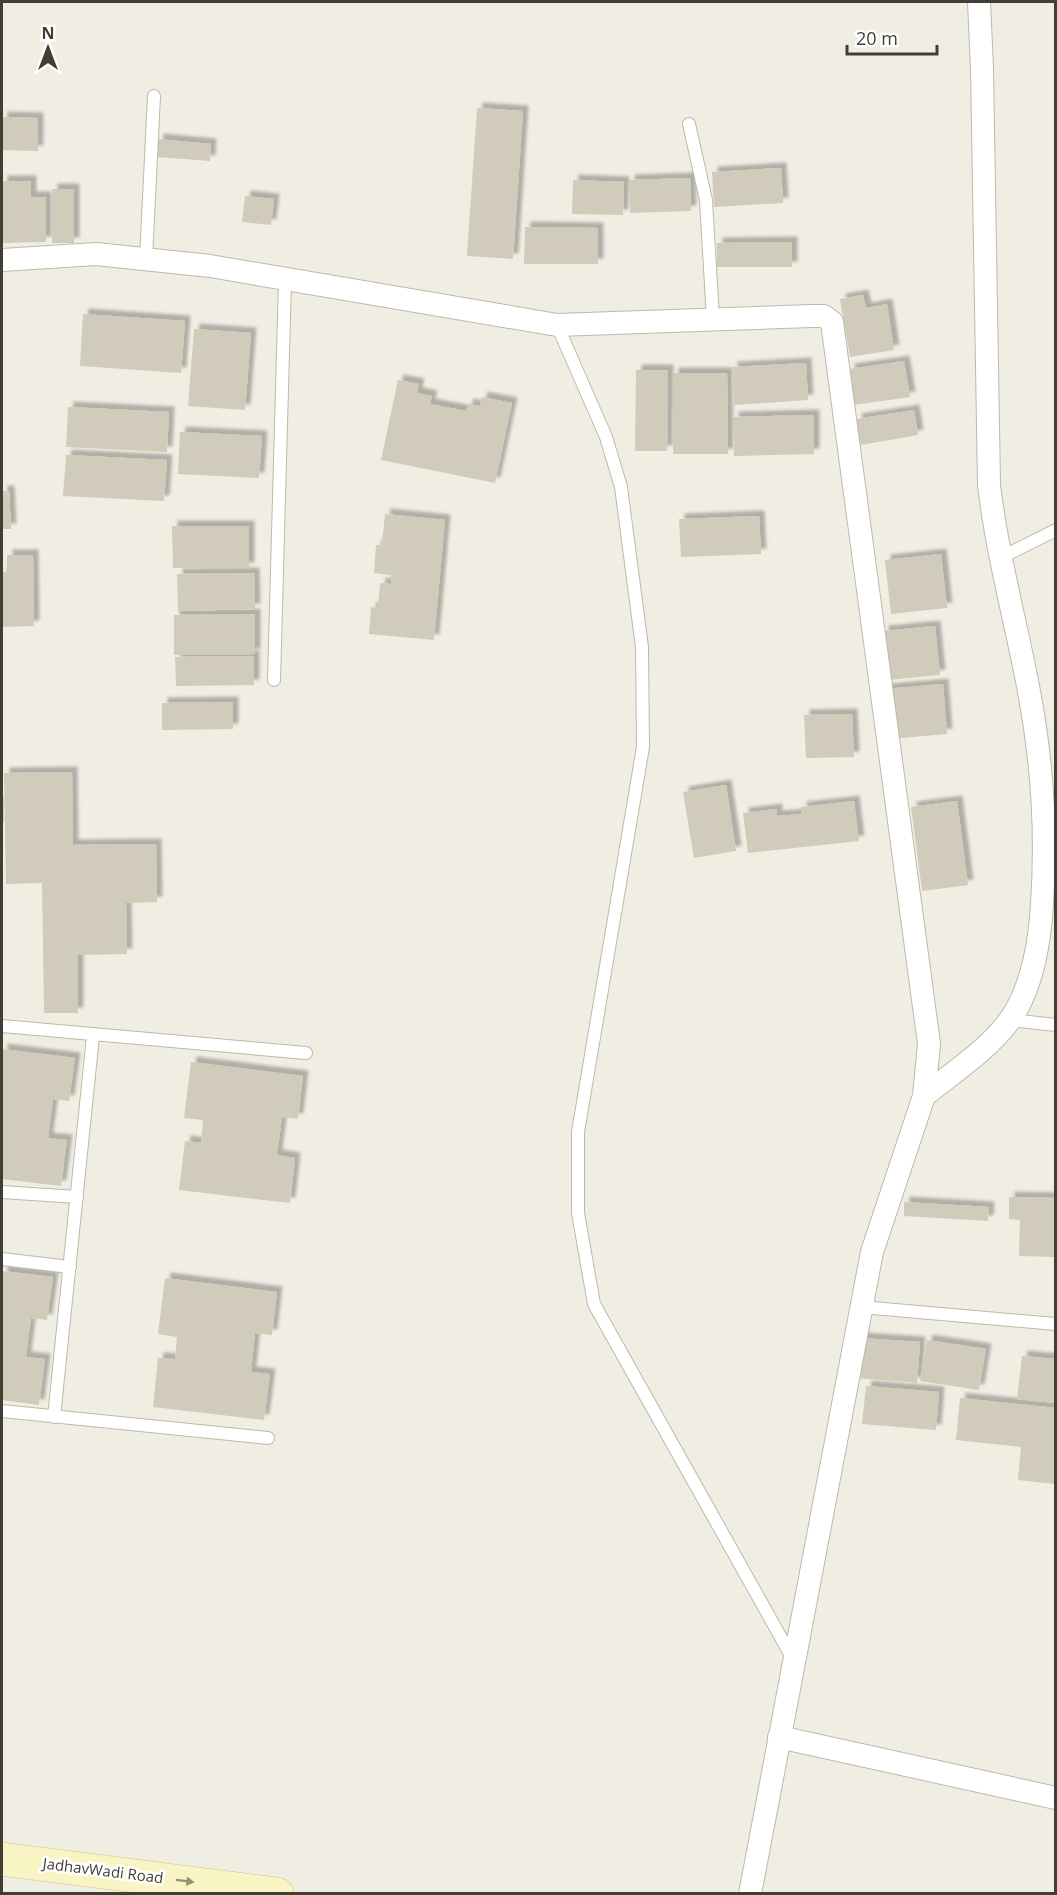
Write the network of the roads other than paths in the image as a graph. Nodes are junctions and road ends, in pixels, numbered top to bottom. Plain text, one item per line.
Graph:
1 (979, 2) edge
2 (154, 96) dead end
3 (689, 124) dead end
4 (146, 259) junction
5 (2, 260) edge
6 (285, 280) junction
7 (713, 319) junction
8 (557, 325) junction
9 (1056, 530) edge
10 (1000, 558) junction
11 (274, 680) dead end
12 (1010, 1020) junction
13 (1056, 1025) edge
14 (2, 1026) edge
15 (93, 1036) junction
16 (306, 1053) dead end
17 (924, 1096) junction
18 (2, 1192) edge
19 (77, 1197) junction
20 (2, 1259) edge
21 (70, 1267) junction
22 (861, 1307) junction
23 (1056, 1324) edge
24 (2, 1411) edge
25 (54, 1417) junction
26 (268, 1438) dead end
27 (794, 1660) junction
28 (779, 1737) junction
29 (1056, 1798) edge
30 (2, 1859) edge
31 (277, 1893) edge
32 (750, 1893) edge

1 - 10 street
2 - 4 lane
3 - 7 lane
4 - 5 street
4 - 6 street
6 - 8 street
6 - 11 lane
7 - 8 street
7 - 17 street
8 - 27 lane
9 - 10 lane
10 - 12 street
12 - 13 lane
12 - 17 street
14 - 15 lane
15 - 16 lane
15 - 19 lane
17 - 22 street
18 - 19 lane
19 - 21 lane
20 - 21 lane
21 - 25 lane
22 - 23 lane
22 - 27 street
24 - 25 lane
25 - 26 lane
27 - 28 street
28 - 29 street
28 - 32 street
30 -> 31 street, JadhavWadi Road

